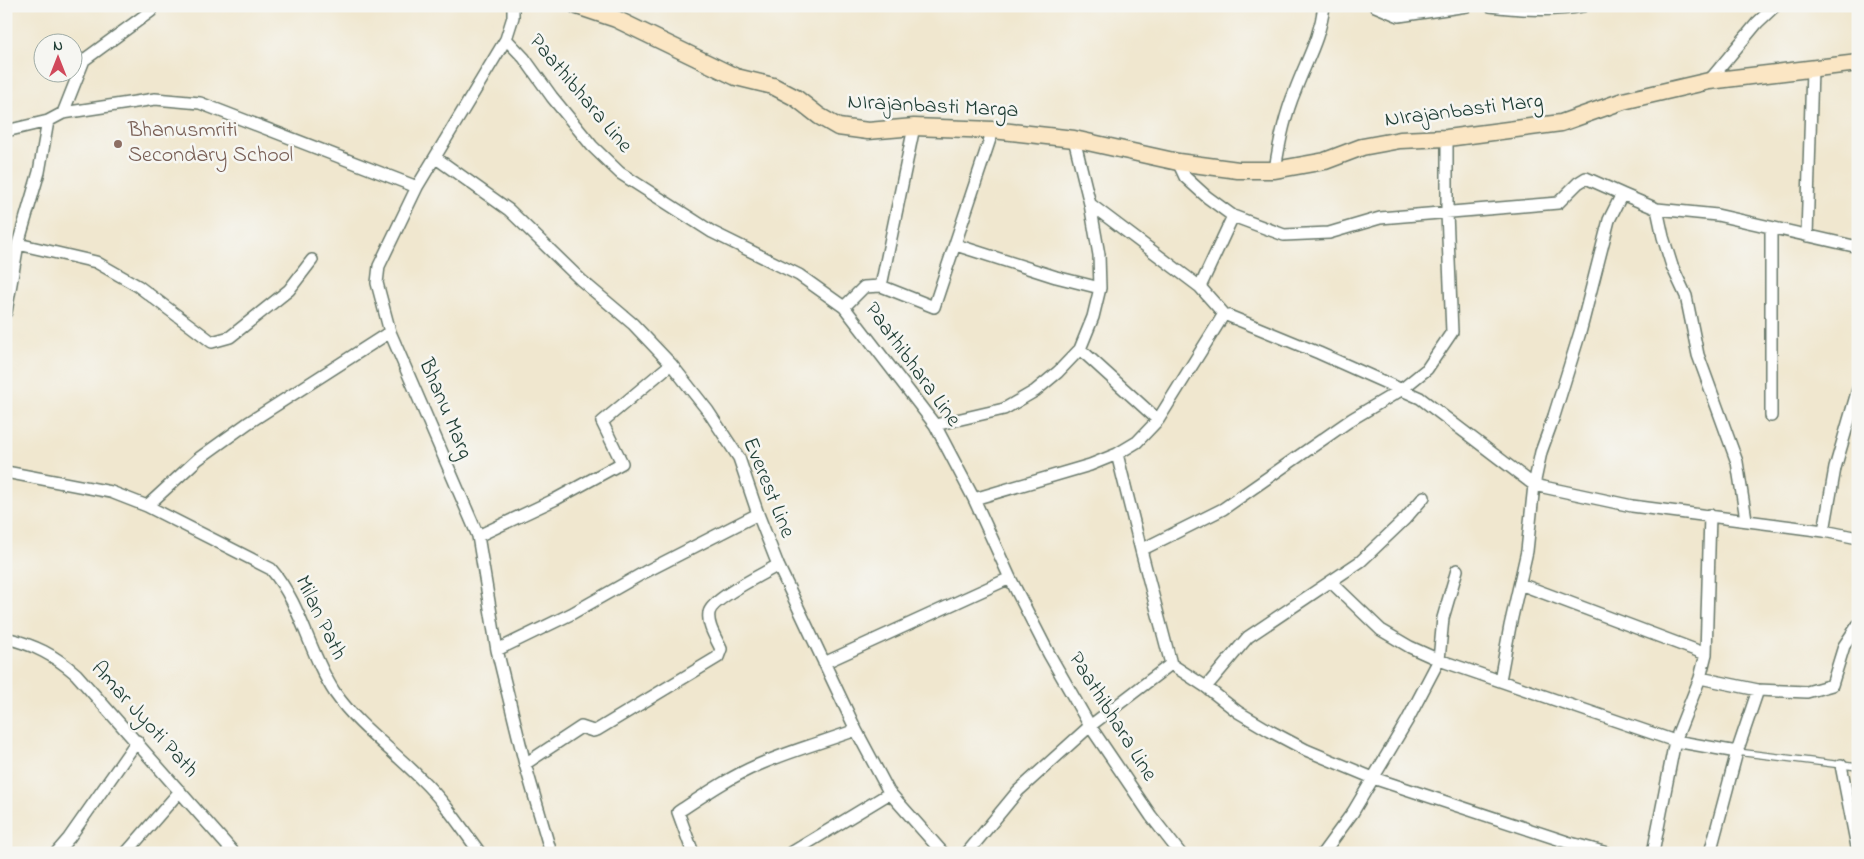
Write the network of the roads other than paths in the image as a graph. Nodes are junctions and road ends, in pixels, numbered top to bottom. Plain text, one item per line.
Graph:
1 (513, 6) edge
2 (577, 6) edge
3 (1324, 6) edge
4 (1375, 6) edge
5 (1467, 6) edge
6 (1490, 6) edge
7 (1583, 6) edge
8 (1775, 6) edge
9 (151, 8) edge
10 (506, 39) junction
11 (1858, 63) edge
12 (1812, 69) junction
13 (1709, 81) junction
14 (63, 113) junction
15 (48, 121) junction
16 (914, 128) junction
17 (993, 130) junction
18 (6, 131) edge
19 (1447, 138) junction
20 (1074, 139) junction
21 (436, 158) junction
22 (1178, 162) junction
23 (1275, 170) junction
24 (417, 188) junction
25 (1622, 194) junction
26 (1090, 204) junction
27 (1657, 209) junction
28 (1447, 213) junction
29 (1233, 216) junction
30 (1771, 229) junction
31 (1806, 236) junction
32 (18, 244) junction
33 (956, 245) junction
34 (1858, 247) edge
35 (312, 260) dead end
36 (882, 286) junction
37 (1200, 287) junction
38 (1100, 288) junction
39 (844, 307) junction
40 (6, 312) edge
41 (1224, 314) junction
42 (390, 332) junction
43 (1080, 349) junction
44 (671, 364) junction
45 (1858, 389) edge
46 (1401, 390) junction
47 (1771, 416) dead end
48 (1158, 420) junction
49 (935, 425) junction
50 (1117, 454) junction
51 (6, 472) edge
52 (1534, 485) junction
53 (1424, 497) dead end
54 (974, 499) junction
55 (147, 506) junction
56 (758, 514) junction
57 (1710, 515) junction
58 (1746, 520) junction
59 (1824, 531) junction
60 (478, 536) junction
61 (1858, 538) edge
62 (1141, 550) junction
63 (778, 565) junction
64 (1457, 570) dead end
65 (1010, 578) junction
66 (1330, 582) junction
67 (1520, 584) junction
68 (1858, 625) edge
69 (6, 638) edge
70 (497, 650) junction
71 (1706, 654) junction
72 (1439, 660) junction
73 (824, 663) junction
74 (1171, 664) junction
75 (1700, 678) junction
76 (1500, 680) junction
77 (1206, 688) junction
78 (1758, 690) junction
79 (1090, 726) junction
80 (856, 730) junction
81 (137, 741) junction
82 (1675, 741) junction
83 (1737, 752) junction
84 (526, 764) junction
85 (1841, 765) junction
86 (1858, 767) edge
87 (1373, 778) junction
88 (180, 791) junction
89 (890, 793) junction
90 (1858, 852) edge
91 (56, 853) edge
92 (126, 853) edge
93 (234, 853) edge
94 (480, 853) edge
95 (551, 853) edge
96 (693, 853) edge
97 (790, 853) edge
98 (943, 853) edge
99 (966, 853) edge
100 (1180, 853) edge
101 (1323, 853) edge
102 (1607, 853) edge
103 (1653, 853) edge
104 (1710, 853) edge

1 - 10 street, Bhanu Marg
2 - 16 street, NIrajanbasti Marga
3 - 23 street
4 - 5 street
6 - 7 street
8 - 13 street
9 - 14 street
10 - 21 street, Bhanu Marg
10 - 39 street, Paathibhara Line
11 - 12 street, NIrajanbasti Marg
12 - 13 street, NIrajanbasti Marg
12 - 31 street
13 - 19 street, NIrajanbasti Marg
14 - 15 street
14 - 24 street
15 - 18 street
15 - 32 street
16 - 17 street, NIrajanbasti Marga
16 - 36 street
17 - 20 street, NIrajanbasti Marga
17 - 33 street
19 - 23 street, NIrajanbasti Marg
19 - 28 street
20 - 22 street, NIrajanbasti Marg
20 - 26 street
21 - 24 street, Bhanu Marg
21 - 44 street, Everest Line
22 - 23 street, NIrajanbasti Marg
22 - 29 street
24 - 42 street, Bhanu Marg
25 - 27 street
25 - 28 street
25 - 52 street
26 - 37 street
26 - 38 street
27 - 30 street
27 - 58 street
28 - 29 street
28 - 46 street
29 - 37 street
30 - 31 street
30 - 47 street
31 - 34 street
32 - 35 street
32 - 40 street
33 - 36 street
33 - 38 street
36 - 39 street
37 - 41 street
38 - 43 street
39 - 49 street, Paathibhara Line
41 - 46 street
41 - 48 street
42 - 55 street
42 - 60 street, Bhanu Marg
43 - 48 street
43 - 49 street
44 - 56 street, Everest Line
44 - 60 street
45 - 59 street
46 - 52 street
46 - 62 street
48 - 50 street
49 - 54 street, Paathibhara Line
50 - 54 street
50 - 62 street
51 - 55 street, Milan Path
52 - 57 street
52 - 67 street
53 - 66 street
54 - 65 street, Paathibhara Line
55 - 94 street, Milan Path
56 - 63 street, Everest Line
56 - 70 street
57 - 58 street
57 - 71 street
58 - 59 street
59 - 61 street
60 - 70 street, Bhanu Marg
62 - 74 street
63 - 73 street, Everest Line
63 - 84 street
64 - 72 street
65 - 73 street
65 - 79 street, Paathibhara Line
66 - 72 street
66 - 77 street
67 - 71 street
67 - 76 street
68 - 78 street
69 - 81 street, Amar Jyoti Path
70 - 84 street, Bhanu Marg
71 - 75 street
72 - 76 street
72 - 87 street
73 - 80 street, Everest Line
74 - 77 street
74 - 79 street
75 - 78 street
75 - 82 street
76 - 82 street
77 - 87 street
78 - 83 street
79 - 99 street
79 - 100 street, Paathibhara Line
80 - 89 street, Everest Line
80 - 96 street
81 - 88 street, Amar Jyoti Path
81 - 91 street
82 - 83 street
82 - 103 street
83 - 85 lane
83 - 104 street
84 - 95 street, Bhanu Marg
85 - 86 lane
85 - 90 street
87 - 101 street
87 - 102 street
88 - 92 street
88 - 93 street, Amar Jyoti Path
89 - 97 street
89 - 98 street, Everest Line

